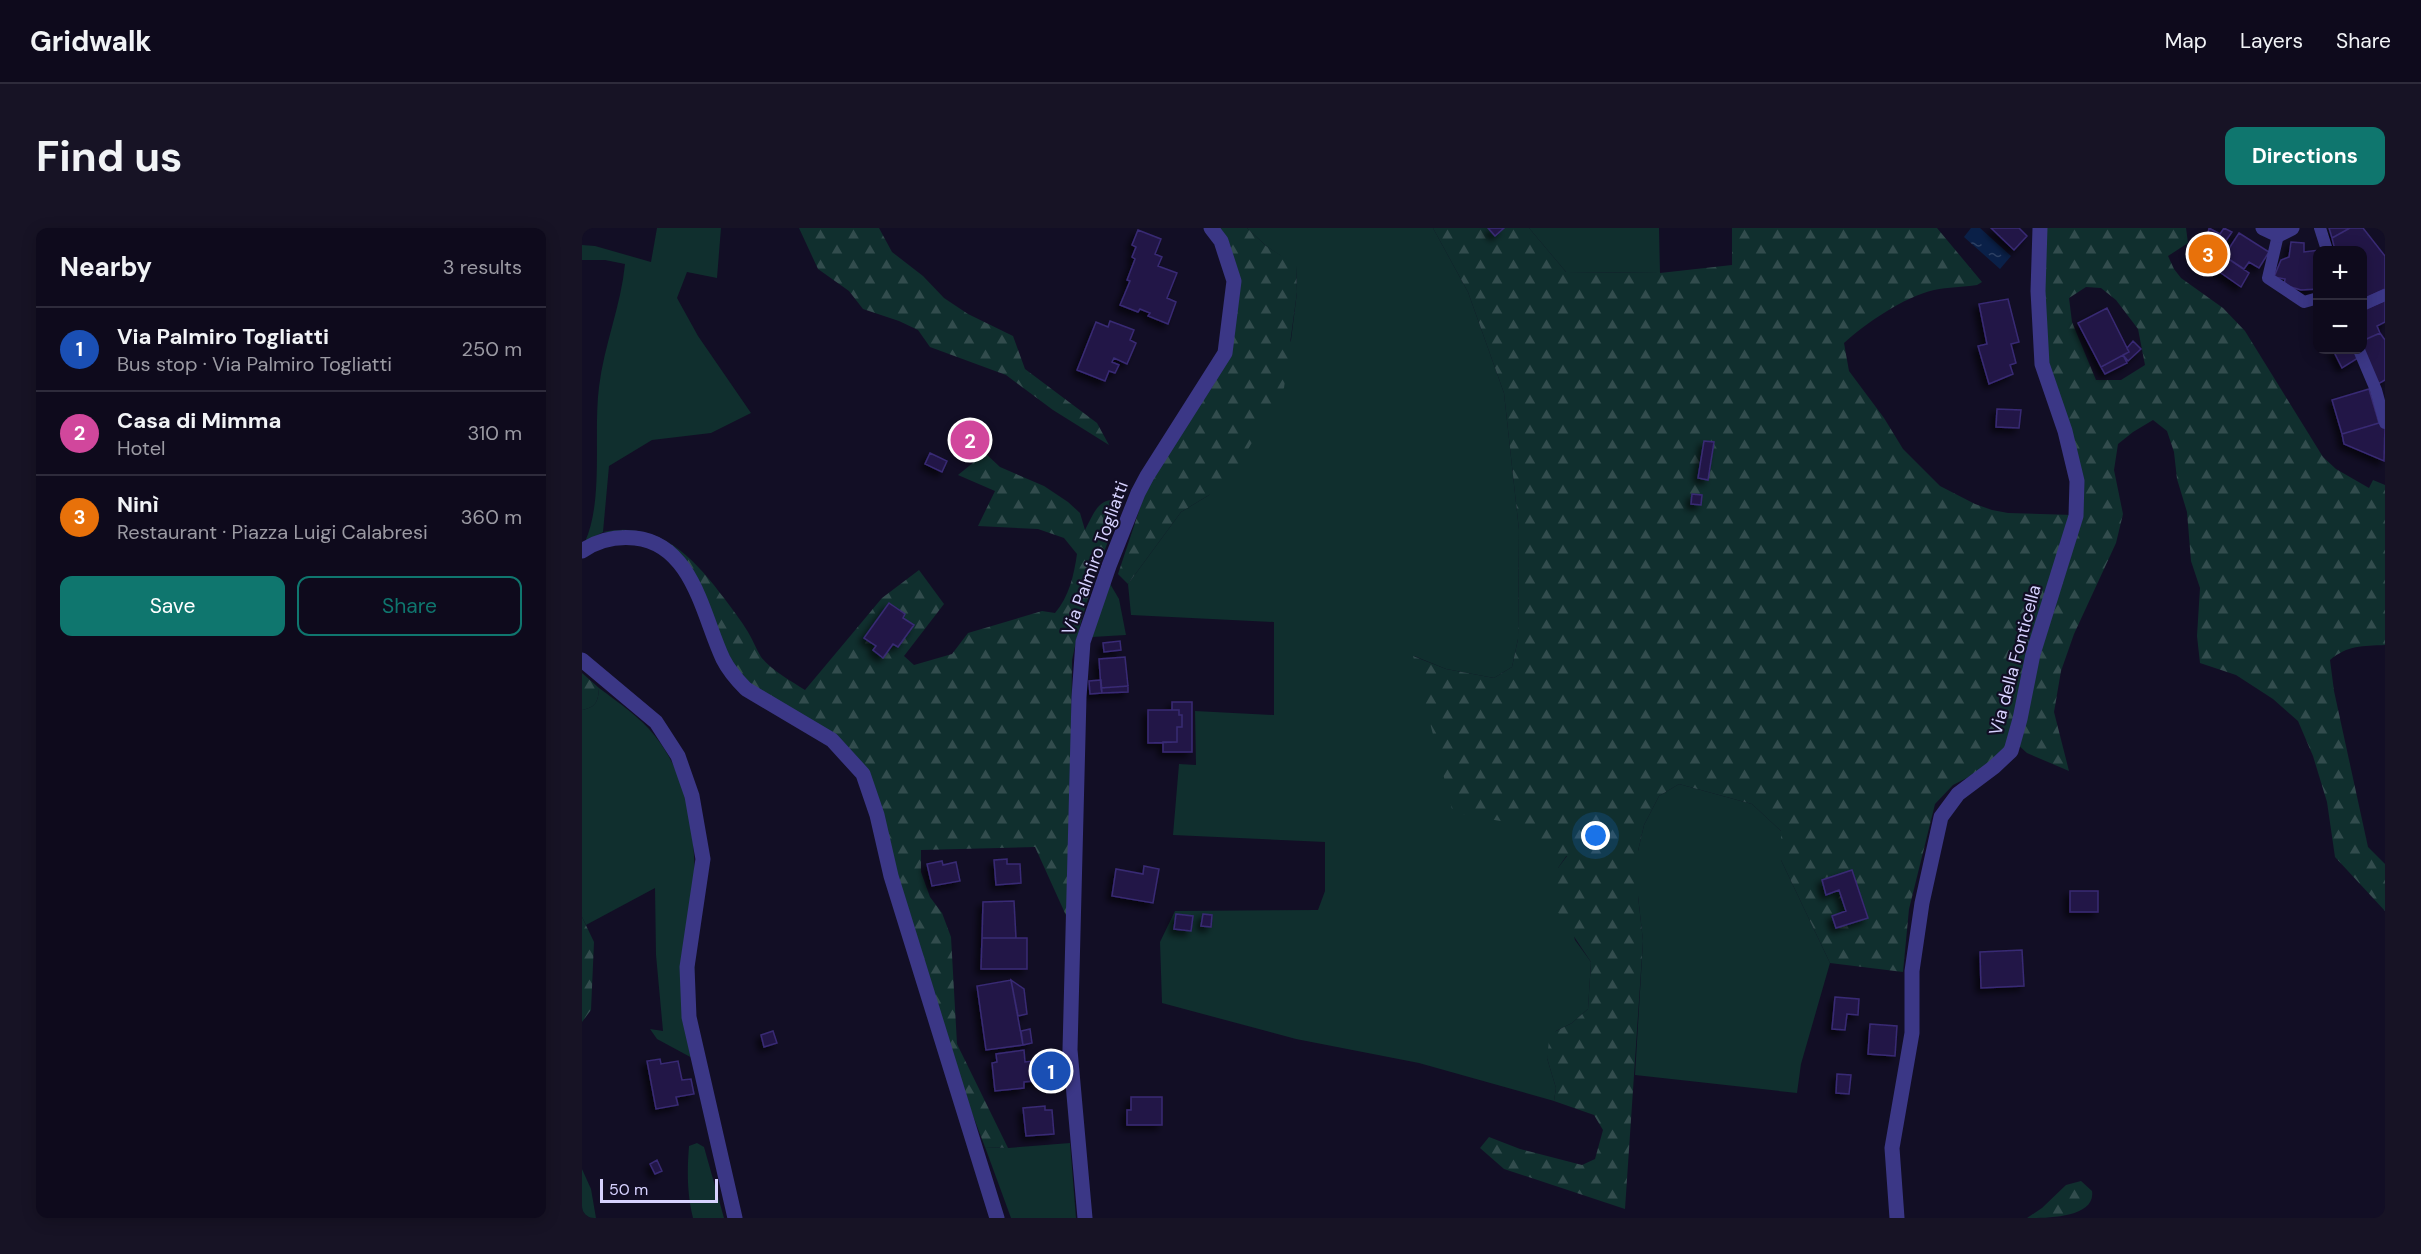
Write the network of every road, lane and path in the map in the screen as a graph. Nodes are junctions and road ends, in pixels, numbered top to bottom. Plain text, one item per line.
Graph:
1 (1211, 228) edge
2 (2040, 228) edge
3 (2263, 228) edge
4 (2320, 228) edge
5 (2285, 232) edge
6 (2326, 246) edge
7 (2385, 295) edge
8 (2313, 299) edge
9 (2367, 302) edge
10 (2361, 354) edge
11 (2381, 388) edge
12 (2385, 423) edge
13 (582, 551) edge
14 (582, 660) edge
15 (735, 1218) edge
16 (997, 1218) edge
17 (1085, 1218) edge
18 (1897, 1218) edge

1 - 17 street, Via Palmiro Togliatti
2 - 18 street, Via della Fonticella
3 - 5 street
4 - 6 street
5 - 8 street
7 - 9 street
10 - 11 street
11 - 12 street
13 - 16 street
14 - 15 street

